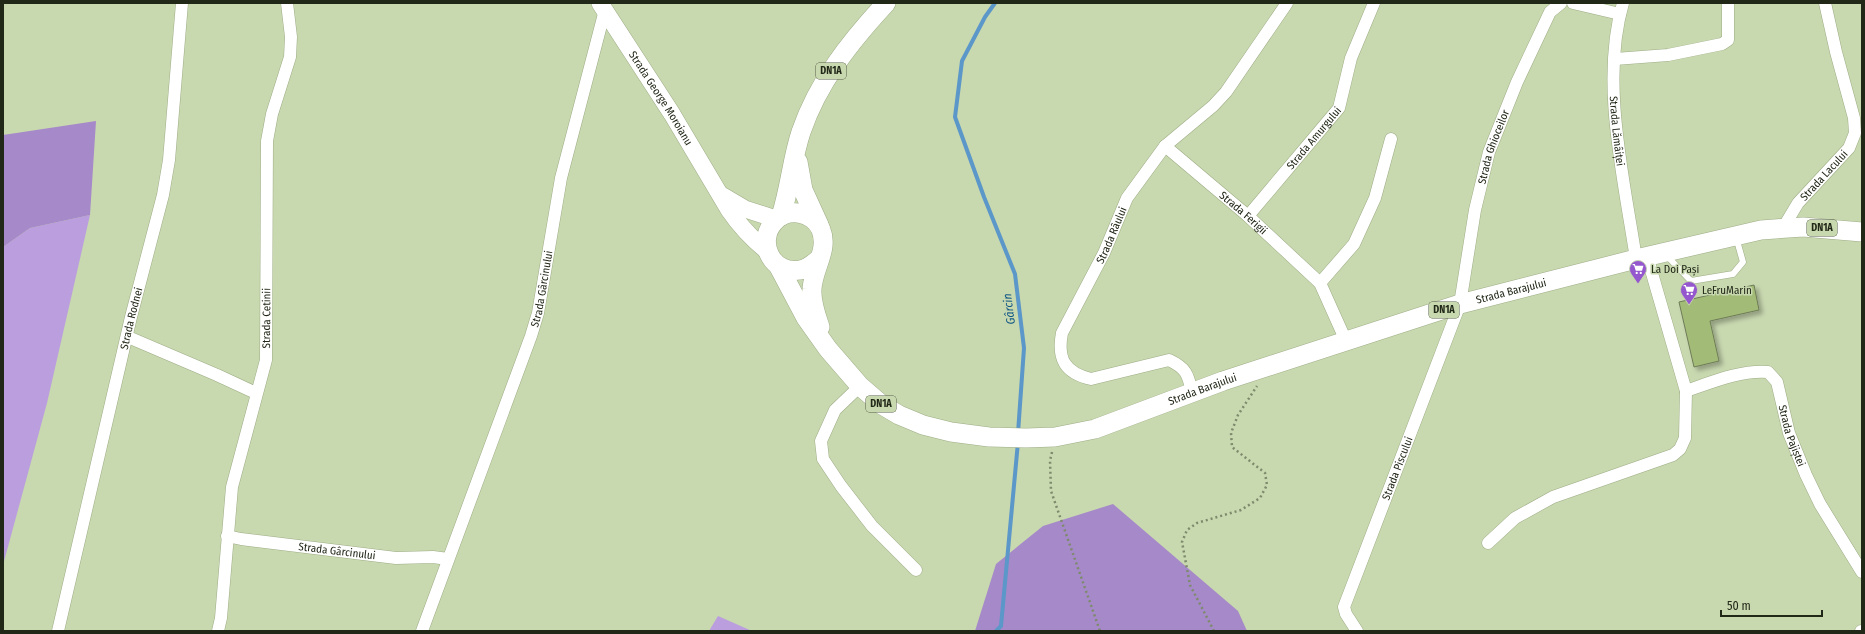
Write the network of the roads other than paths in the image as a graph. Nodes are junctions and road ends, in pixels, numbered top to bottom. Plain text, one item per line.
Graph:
1 (182, 3) edge
2 (287, 3) edge
3 (886, 3) edge
4 (1287, 3) edge
5 (1374, 3) edge
6 (1561, 3) edge
7 (1572, 3) edge
8 (1728, 3) edge
9 (1825, 3) edge
10 (602, 6) edge
11 (1621, 8) edge
12 (1615, 59) junction
13 (1391, 138) dead end
14 (1165, 146) junction
15 (796, 151) junction
16 (720, 194) junction
17 (1248, 216) junction
18 (779, 217) junction
19 (820, 226) junction
20 (1783, 228) junction
21 (1862, 232) edge
22 (1736, 235) junction
23 (766, 250) junction
24 (1649, 255) junction
25 (820, 258) junction
26 (779, 267) junction
27 (1320, 282) junction
28 (1460, 304) junction
29 (128, 337) junction
30 (1346, 341) junction
31 (828, 349) junction
32 (860, 386) junction
33 (1686, 391) junction
34 (1192, 392) junction
35 (256, 393) junction
36 (227, 536) junction
37 (1488, 543) dead end
38 (448, 559) junction
39 (916, 570) dead end
40 (1862, 572) edge
41 (58, 631) edge
42 (218, 631) edge
43 (422, 631) edge
44 (1357, 631) edge

1 - 29 street, Strada Rodnei
2 - 35 street, Strada Cetinii
3 - 15 main road, DN1A
4 - 14 street, Strada Râului
5 - 17 street, Strada Amurgului
6 - 28 street, Strada Ghioceilor
7 - 11 street
8 - 12 street
9 - 20 street, Strada Lacului
10 - 16 main road, Strada George Moroianu
10 - 38 street, Strada Gârcinului
11 - 12 street, Strada Lămâiței
12 - 24 street, Strada Lămâiței
13 - 27 street
14 - 17 street, Strada Ferigii
14 - 34 street, Strada Râului
15 - 18 main road, DN1A
15 - 19 main road, DN1A
16 - 18 main road, Strada George Moroianu
16 - 23 main road, Strada George Moroianu
17 - 27 street, Strada Ferigii
18 - 19 main road
18 - 23 main road, DN1A
19 - 25 main road, DN1A
20 - 21 main road, Strada Barajului / DN1A
20 - 22 main road, Strada Barajului / DN1A
22 - 24 main road, Strada Barajului / DN1A
22 - 24 lane
23 - 26 main road, DN1A
24 - 28 main road, Strada Barajului / DN1A
24 - 33 street
25 - 26 main road
25 - 31 main road, DN1A
26 - 31 main road, DN1A
27 - 30 street, Strada Ferigii
28 - 30 main road, Strada Barajului / DN1A
28 - 44 street, Strada Piscului
29 - 35 street
29 - 41 street, Strada Rodnei
30 - 34 main road, Strada Barajului / DN1A
31 - 32 main road, DN1A
32 - 34 main road, Strada Barajului / DN1A
32 - 39 street
33 - 37 street
33 - 40 street, Strada Pajiștei
35 - 36 street, Strada Cetinii
36 - 38 street, Strada Gârcinului
36 - 42 street, Strada Cetinii
38 - 43 street, Strada Gârcinului

